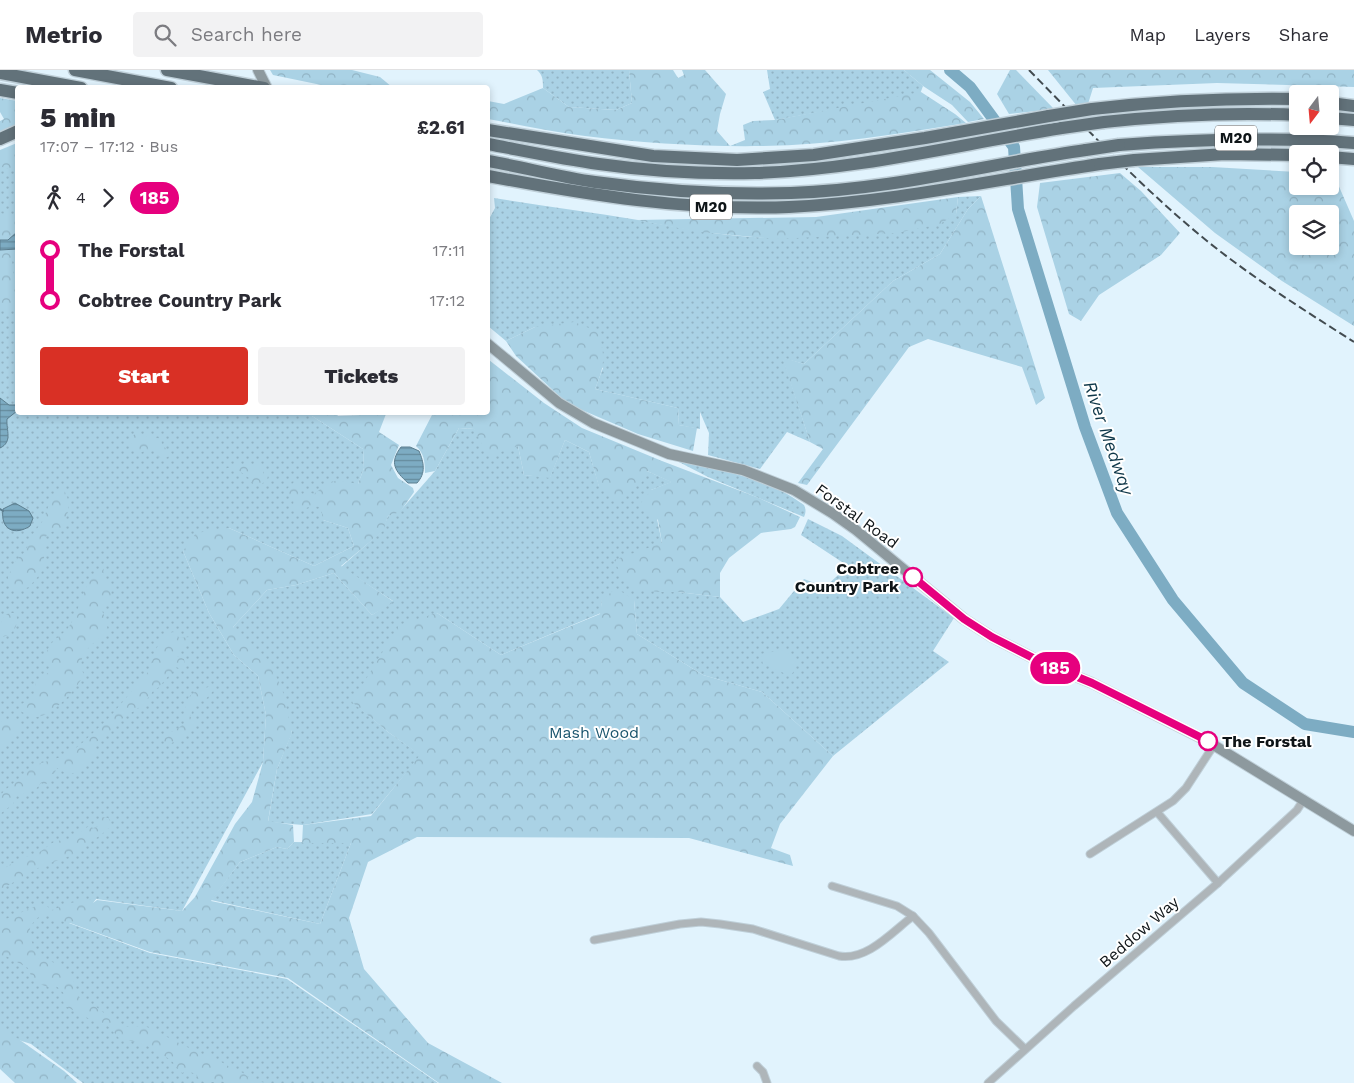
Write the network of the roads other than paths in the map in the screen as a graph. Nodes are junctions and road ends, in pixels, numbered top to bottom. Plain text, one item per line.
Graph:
1 (75, 70) edge
2 (168, 70) edge
3 (194, 70) edge
4 (258, 70) edge
5 (0, 73) edge
6 (65, 85) edge
7 (155, 85) edge
8 (253, 85) edge
9 (256, 85) edge
10 (263, 85) edge
11 (0, 90) edge
12 (15, 92) edge
13 (1289, 100) edge
14 (1354, 100) edge
15 (1339, 101) edge
16 (1339, 103) edge
17 (1354, 106) edge
18 (1289, 115) edge
19 (1339, 119) edge
20 (1354, 120) edge
21 (490, 130) edge
22 (15, 132) edge
23 (0, 139) edge
24 (1354, 143) edge
25 (490, 144) edge
26 (1289, 155) edge
27 (1339, 158) edge
28 (1354, 159) edge
29 (490, 161) edge
30 (490, 176) edge
31 (490, 346) edge
32 (1214, 745) junction
33 (1304, 799) junction
34 (1157, 812) junction
35 (1354, 831) edge
36 (1090, 854) dead end
37 (1218, 883) junction
38 (832, 886) dead end
39 (913, 916) junction
40 (594, 940) dead end
41 (1025, 1049) junction
42 (757, 1066) dead end
43 (767, 1083) edge
44 (988, 1083) edge

1 - 7 highway
2 - 8 highway
3 - 9 highway
4 - 10 street
5 - 6 highway
11 - 12 highway
13 - 21 highway, bridge
14 - 15 highway
16 - 17 highway
18 - 25 highway, M20, bridge
19 - 20 highway
22 - 23 highway
24 - 29 highway, M20, bridge
26 - 30 highway, M20, bridge
27 - 28 highway
31 - 32 street, Forstal Road
32 - 33 street, Forstal Road
32 - 34 street
33 - 35 street, Forstal Road
33 - 37 street, Beddow Way
34 - 36 street
34 - 37 street
37 - 41 street, Beddow Way
38 - 39 street
39 - 40 street
39 - 41 street
41 - 44 street, Beddow Way
42 - 43 street

